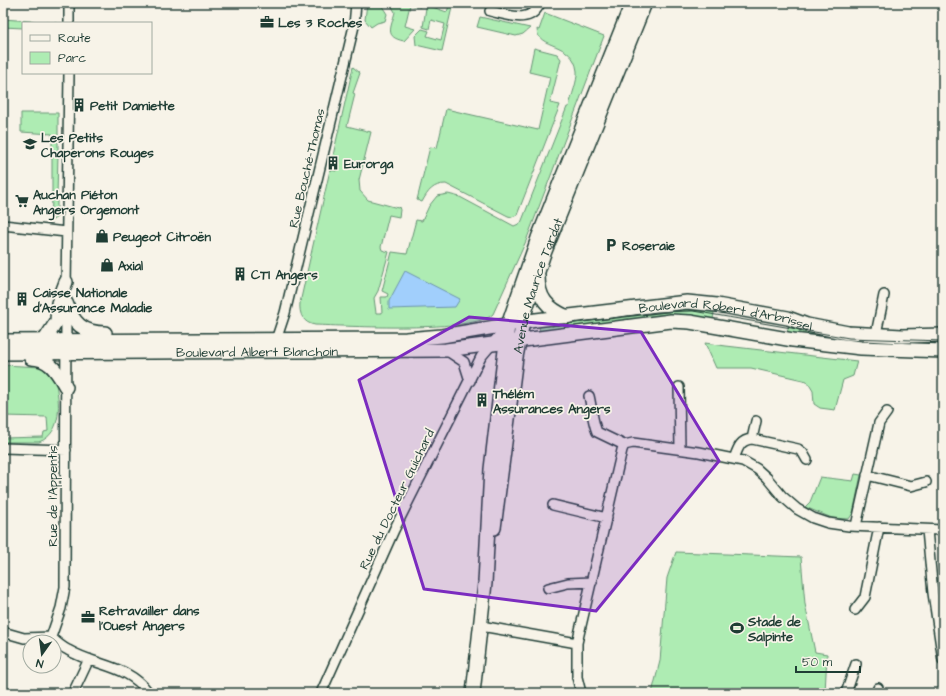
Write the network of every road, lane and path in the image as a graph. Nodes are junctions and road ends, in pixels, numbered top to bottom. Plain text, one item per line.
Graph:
1 (69, 3) edge
2 (356, 3) edge
3 (540, 3) edge
4 (632, 3) edge
5 (645, 3) edge
6 (490, 11) dead end
7 (69, 22) edge
8 (69, 74) edge
9 (3, 225) edge
10 (66, 232) junction
11 (538, 273) junction
12 (66, 282) junction
13 (884, 295) dead end
14 (66, 303) junction
15 (566, 317) junction
16 (523, 322) junction
17 (508, 325) junction
18 (876, 334) junction
19 (943, 335) edge
20 (278, 339) junction
21 (146, 340) junction
22 (3, 341) edge
23 (44, 341) junction
24 (511, 342) junction
25 (490, 344) junction
26 (66, 346) junction
27 (446, 350) junction
28 (290, 351) junction
29 (943, 351) edge
30 (247, 352) junction
31 (3, 353) edge
32 (3, 359) edge
33 (470, 381) junction
34 (66, 387) junction
35 (678, 388) dead end
36 (589, 396) dead end
37 (887, 412) dead end
38 (756, 421) dead end
39 (752, 439) junction
40 (624, 445) junction
41 (3, 448) edge
42 (680, 449) junction
43 (66, 450) junction
44 (734, 459) junction
45 (807, 460) dead end
46 (867, 475) junction
47 (926, 482) dead end
48 (553, 506) dead end
49 (607, 518) junction
50 (856, 526) junction
51 (879, 527) junction
52 (927, 530) junction
53 (943, 530) edge
54 (592, 582) junction
55 (548, 588) dead end
56 (855, 610) dead end
57 (481, 626) junction
58 (3, 632) edge
59 (52, 634) edge
60 (22, 637) edge
61 (577, 643) junction
62 (62, 646) edge
63 (89, 659) junction
64 (943, 660) edge
65 (856, 664) dead end
66 (73, 693) edge
67 (149, 693) edge
68 (322, 693) edge
69 (473, 693) edge
70 (581, 693) edge
71 (846, 693) edge

1 - 7 street
2 - 20 street, Rue Bouché-Thomas
3 - 6 street
4 - 17 street, Avenue Maurice Tardat
5 - 11 street, Avenue Maurice Tardat
8 - 10 street, Rue de l'Appentis
9 - 10 street
10 - 12 street, Rue de l'Appentis
11 - 15 street
11 - 16 street, Avenue Maurice Tardat
12 - 14 street, Rue de l'Appentis
12 - 23 street
13 - 18 street
14 - 21 street
14 - 26 street, Rue de l'Appentis
15 - 16 street, Boulevard Robert d'Arbrissel
15 - 18 street, Boulevard Robert d'Arbrissel
16 - 17 street, Boulevard Robert d'Arbrissel
16 - 24 street, Avenue Maurice Tardat
17 - 20 street, Boulevard Albert Blanchoin
17 - 24 street, Avenue Maurice Tardat
17 - 25 street, Rue du Docteur Guichard
18 - 19 street, Boulevard Robert d'Arbrissel
20 - 21 street, Boulevard Albert Blanchoin
20 - 28 street
20 - 30 street
21 - 26 street, Boulevard Albert Blanchoin
22 - 23 street, Boulevard Albert Blanchoin
23 - 26 street, Boulevard Albert Blanchoin
24 - 25 street, Boulevard Albert Blanchoin
24 - 29 street, Boulevard Robert d'Arbrissel
24 - 57 street, Avenue Maurice Tardat
25 - 27 street, Boulevard Albert Blanchoin
25 - 33 street, Rue du Docteur Guichard
26 - 30 street, Boulevard Albert Blanchoin
26 - 31 street, Boulevard Albert Blanchoin
26 - 34 street, Rue de l'Appentis
27 - 28 street, Boulevard Albert Blanchoin
27 - 33 street
28 - 30 street, Boulevard Albert Blanchoin
32 - 34 street
33 - 68 street, Rue du Docteur Guichard
34 - 43 street, Rue de l'Appentis
35 - 42 street
36 - 40 street
37 - 46 street
38 - 39 street
39 - 44 street
39 - 45 street
40 - 42 street
40 - 49 street
41 - 43 street
42 - 44 street
43 - 59 street, Rue de l'Appentis
44 - 50 street
46 - 47 street
46 - 50 street
48 - 49 street
49 - 54 street
50 - 51 street
51 - 52 street
51 - 56 street
52 - 53 street
52 - 64 street
54 - 55 street
54 - 61 street
57 - 61 street
57 - 69 street, Avenue Maurice Tardat
58 - 60 street
61 - 70 street
62 - 63 street
63 - 66 street
63 - 67 street
65 - 71 street

